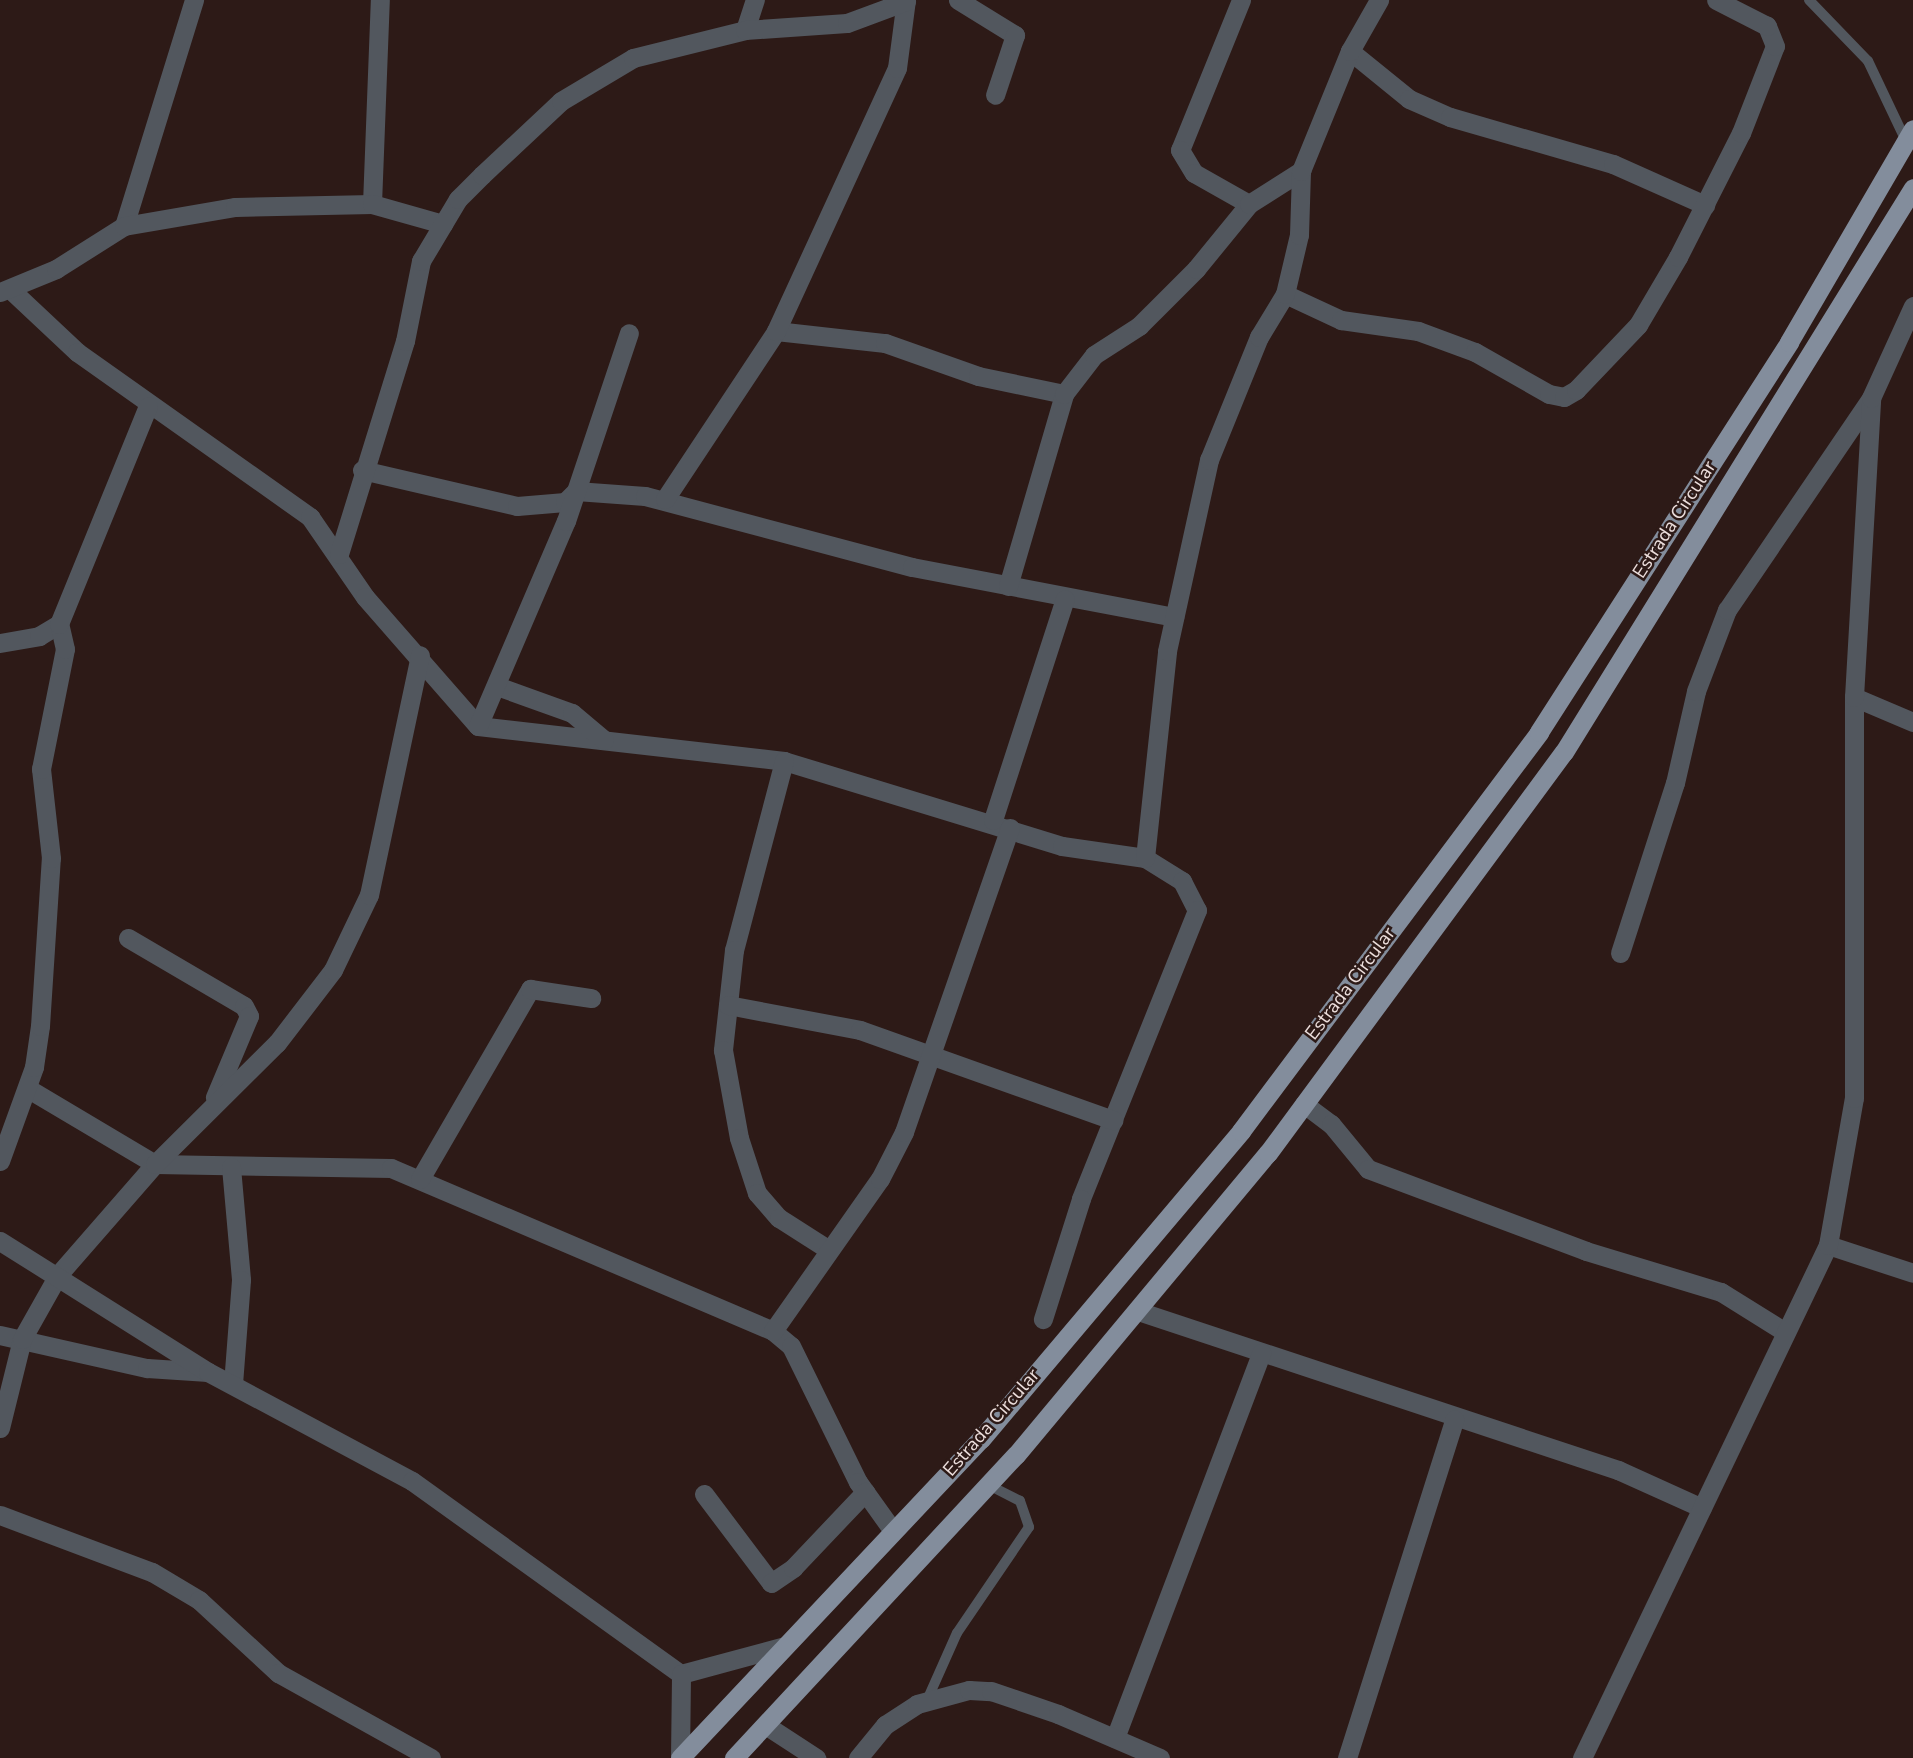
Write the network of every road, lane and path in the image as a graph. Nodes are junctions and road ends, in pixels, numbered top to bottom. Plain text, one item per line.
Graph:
1 (194, 0) edge
2 (380, 0) edge
3 (754, 0) edge
4 (958, 0) edge
5 (1241, 0) edge
6 (1379, 0) edge
7 (1716, 0) edge
8 (1809, 0) edge
9 (906, 1) edge
10 (745, 30) junction
11 (1350, 51) junction
12 (995, 95) dead end
13 (1909, 135) edge
14 (1301, 172) junction
15 (1913, 188) edge
16 (372, 204) junction
17 (1249, 204) junction
18 (1705, 205) junction
19 (443, 225) junction
20 (124, 226) junction
21 (5, 291) edge
22 (1285, 294) junction
23 (1913, 306) edge
24 (776, 331) junction
25 (629, 333) dead end
26 (1063, 394) junction
27 (1871, 398) junction
28 (148, 407) junction
29 (362, 470) junction
30 (576, 491) junction
31 (666, 499) junction
32 (339, 554) junction
33 (1008, 586) junction
34 (1065, 599) junction
35 (1174, 617) junction
36 (59, 624) junction
37 (0, 643) edge
38 (420, 655) junction
39 (497, 686) junction
40 (1854, 697) junction
41 (1913, 722) edge
42 (478, 726) junction
43 (604, 740) junction
44 (784, 761) junction
45 (1001, 824) junction
46 (1145, 858) junction
47 (128, 938) dead end
48 (1620, 953) dead end
49 (590, 998) dead end
50 (728, 1006) junction
51 (935, 1053) junction
52 (27, 1088) junction
53 (212, 1103) junction
54 (1304, 1104) junction
55 (1113, 1120) junction
56 (0, 1161) edge
57 (155, 1164) junction
58 (231, 1167) junction
59 (420, 1179) junction
60 (0, 1241) edge
61 (1828, 1245) junction
62 (829, 1250) junction
63 (1913, 1273) edge
64 (58, 1275) junction
65 (1139, 1311) junction
66 (1043, 1319) dead end
67 (773, 1331) junction
68 (1786, 1332) junction
69 (0, 1335) edge
70 (22, 1339) junction
71 (1261, 1353) junction
72 (208, 1372) junction
73 (233, 1385) junction
74 (1454, 1420) junction
75 (0, 1427) edge
76 (989, 1485) junction
77 (865, 1492) junction
78 (704, 1494) dead end
79 (1702, 1508) junction
80 (0, 1515) edge
81 (893, 1531) junction
82 (785, 1646) junction
83 (681, 1674) junction
84 (928, 1698) junction
85 (767, 1726) junction
86 (1115, 1738) junction
87 (430, 1758) edge
88 (680, 1758) edge
89 (734, 1758) edge
90 (816, 1758) edge
91 (858, 1758) edge
92 (1160, 1758) edge
93 (1347, 1758) edge
94 (1581, 1758) edge

1 - 20 street
2 - 16 street
3 - 10 street
4 - 12 street
5 - 17 street
6 - 11 street
7 - 18 street
8 - 13 lane
9 - 10 street
9 - 24 street
10 - 19 street
11 - 14 street
11 - 18 street
13 - 81 main road, Estrada Circular
14 - 17 street
14 - 22 street
15 - 54 main road, Estrada Circular
16 - 19 street
16 - 20 street
17 - 26 street
18 - 22 street
19 - 29 street
20 - 21 street
21 - 28 street
22 - 35 street
23 - 27 street
24 - 26 street
24 - 31 street
25 - 30 street
26 - 33 street
27 - 40 street
27 - 48 street
28 - 32 street
28 - 36 street
29 - 30 street
29 - 32 street
30 - 31 street
30 - 39 street
31 - 33 street
32 - 38 street
33 - 34 street
34 - 35 street
34 - 45 street
35 - 46 street
36 - 37 street
36 - 52 street
38 - 42 street
38 - 53 street
39 - 42 street
39 - 43 street
40 - 41 street
40 - 61 street
42 - 43 street
43 - 44 street
44 - 45 street
44 - 50 street
45 - 46 street
45 - 51 street
46 - 55 street
47 - 53 street
49 - 59 street
50 - 51 street
50 - 62 street
51 - 55 street
51 - 62 street
52 - 56 street
52 - 57 street
53 - 57 street
54 - 65 main road, Estrada Circular
54 - 68 street
55 - 66 street
57 - 58 street
57 - 64 street
58 - 59 street
58 - 73 street
59 - 67 street
60 - 64 street
61 - 63 street
61 - 68 street
62 - 67 street
64 - 70 street
64 - 72 street
65 - 71 street
65 - 76 main road, Estrada Circular
67 - 77 street
68 - 79 street
69 - 70 street
70 - 72 street
70 - 75 street
71 - 74 street
71 - 86 street
72 - 73 street
73 - 83 street
74 - 79 street
74 - 93 street
76 - 84 lane
76 - 85 main road, Estrada Circular
77 - 78 street
77 - 81 street
79 - 94 street
80 - 87 street
81 - 82 main road, Estrada Circular
82 - 83 street
82 - 88 main road, Estrada Circular
83 - 88 street
84 - 86 street
84 - 91 street
85 - 89 main road, Estrada Circular
85 - 90 street
86 - 92 street

